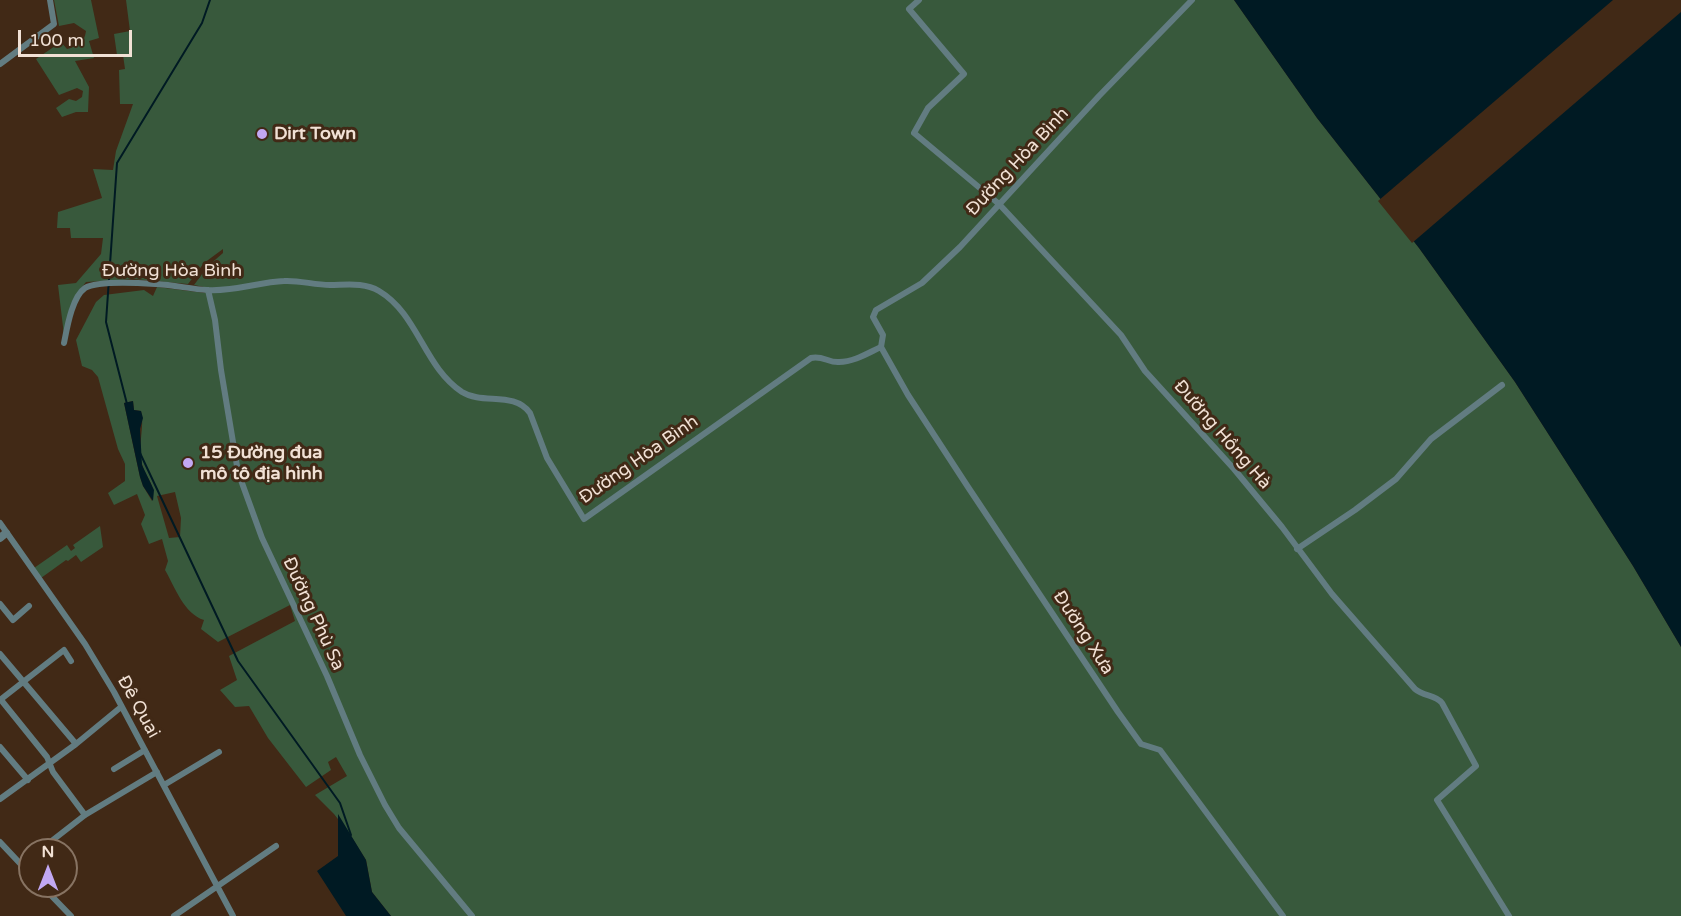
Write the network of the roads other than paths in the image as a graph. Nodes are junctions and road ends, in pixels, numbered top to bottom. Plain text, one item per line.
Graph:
1 (51, 0) edge
2 (919, 0) edge
3 (1192, 0) edge
4 (0, 64) edge
5 (999, 204) junction
6 (208, 291) junction
7 (64, 343) dead end
8 (881, 347) junction
9 (1502, 385) dead end
10 (0, 524) edge
11 (3, 535) edge
12 (1297, 549) junction
13 (0, 604) edge
14 (29, 606) dead end
15 (0, 654) edge
16 (71, 661) dead end
17 (24, 682) junction
18 (0, 700) edge
19 (121, 707) junction
20 (76, 744) junction
21 (0, 747) edge
22 (145, 750) junction
23 (219, 752) dead end
24 (49, 764) junction
25 (114, 769) dead end
26 (157, 772) junction
27 (28, 780) junction
28 (164, 785) junction
29 (1, 797) edge
30 (85, 814) junction
31 (55, 838) edge
32 (0, 842) edge
33 (276, 846) dead end
34 (18, 862) edge
35 (217, 885) junction
36 (54, 898) edge
37 (71, 916) edge
38 (174, 916) edge
39 (233, 916) edge
40 (472, 916) edge
41 (1282, 916) edge
42 (1509, 916) edge

1 - 4 street
2 - 5 street, Đường Hồng Hà
3 - 5 street, Đường Hòa Bình
5 - 8 street, Đường Hòa Bình
5 - 12 street, Đường Hồng Hà
6 - 7 street, Đường Hòa Bình
6 - 8 street, Đường Hòa Bình
6 - 40 street, Đường Phù Sa
8 - 41 street, Đường Xưa
9 - 12 street
10 - 11 street, Đê Quai
11 - 19 street, Đê Quai
12 - 42 street, Đường Hồng Hà
13 - 14 street
15 - 17 street
16 - 17 street
17 - 18 street
17 - 20 street
18 - 24 street
19 - 20 street
19 - 22 street, Đê Quai
20 - 24 street
21 - 27 street
22 - 25 street
22 - 26 street, Đê Quai
23 - 28 street
24 - 27 street
24 - 30 street
26 - 28 street, Đê Quai
26 - 30 street
27 - 29 street
28 - 35 street, Đê Quai
30 - 31 street
32 - 34 street
33 - 35 street
35 - 38 street
35 - 39 street, Đê Quai
36 - 37 street

